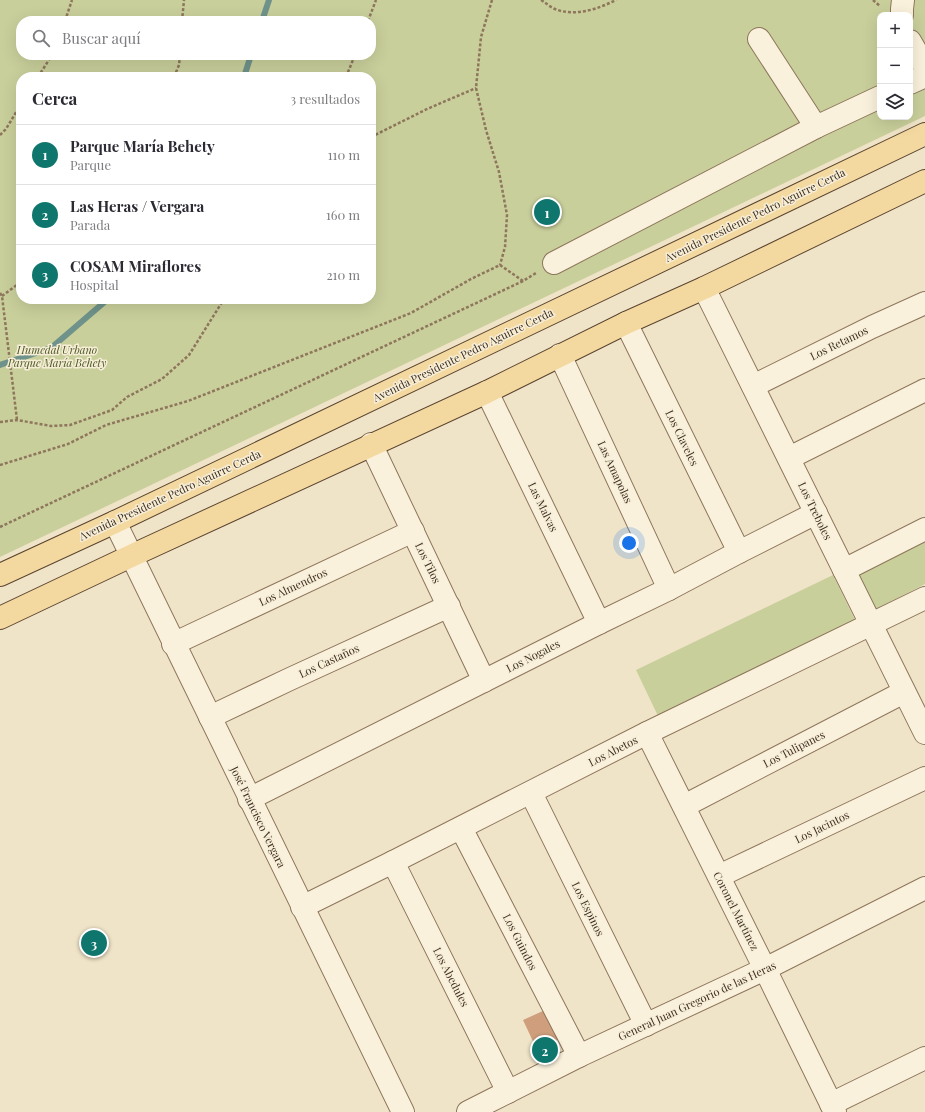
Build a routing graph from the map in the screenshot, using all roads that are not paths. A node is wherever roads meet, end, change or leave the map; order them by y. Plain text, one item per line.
1 (904, 0) edge
2 (902, 12) edge
3 (759, 39) dead end
4 (913, 46) edge
5 (925, 67) edge
6 (925, 76) edge
7 (913, 82) edge
8 (877, 98) edge
9 (816, 127) junction
10 (925, 134) edge
11 (925, 181) edge
12 (554, 263) dead end
13 (704, 288) junction
14 (925, 303) edge
15 (626, 323) junction
16 (560, 355) junction
17 (753, 386) junction
18 (925, 390) edge
19 (487, 392) junction
20 (371, 444) junction
21 (789, 458) junction
22 (816, 513) junction
23 (115, 522) junction
24 (925, 529) edge
25 (412, 531) junction
26 (739, 552) junction
27 (130, 556) junction
28 (844, 570) junction
29 (0, 575) edge
30 (669, 589) junction
31 (925, 598) edge
32 (449, 606) junction
33 (0, 618) edge
34 (599, 622) junction
35 (871, 624) junction
36 (173, 644) junction
37 (484, 681) junction
38 (904, 692) junction
39 (210, 717) junction
40 (647, 733) junction
41 (925, 733) edge
42 (925, 778) edge
43 (531, 793) junction
44 (249, 799) junction
45 (684, 806) junction
46 (461, 828) junction
47 (393, 862) junction
48 (719, 876) junction
49 (925, 888) edge
50 (302, 907) junction
51 (765, 969) junction
52 (646, 1025) junction
53 (579, 1056) junction
54 (925, 1058) edge
55 (508, 1092) junction
56 (833, 1108) edge
57 (403, 1112) edge
58 (468, 1112) edge

1 - 2 street
3 - 9 street
4 - 5 street
6 - 7 street
8 - 9 street
9 - 12 street
10 - 23 main road, Avenida Presidente Pedro Aguirre Cerda
11 - 13 main road
13 - 15 main road
13 - 17 street, Los Treboles
14 - 17 street, Los Retamos
15 - 16 main road
15 - 26 street, Los Claveles
16 - 19 main road
16 - 30 street, Las Amapolas
17 - 21 street, Los Treboles
18 - 21 street
19 - 20 main road
19 - 34 street, Las Malvas
20 - 25 street, Los Tilos
20 - 27 main road
21 - 22 street, Los Treboles
22 - 26 street, Los Nogales
22 - 28 street, Los Treboles
23 - 27 street, José Francisco Vergara
23 - 29 main road, Avenida Presidente Pedro Aguirre Cerda
24 - 28 street
25 - 32 street, Los Tilos
25 - 36 street, Los Almendros
26 - 30 street, Los Nogales
27 - 33 main road
27 - 36 street, José Francisco Vergara
28 - 35 street, Los Treboles
30 - 34 street, Los Nogales
31 - 35 street, Los Abetos
32 - 37 street, Los Tilos
32 - 39 street, Los Castaños
34 - 37 street, Los Nogales
35 - 38 street, Los Treboles
35 - 40 street, Los Abetos
36 - 39 street, José Francisco Vergara
37 - 44 street, Los Nogales
38 - 41 street, Los Treboles
38 - 45 street, Los Tulipanes
39 - 44 street, José Francisco Vergara
40 - 43 street, Los Abetos
40 - 45 street, Coronel Martínez
42 - 48 street, Los Jacintos
43 - 46 street, Los Abetos
43 - 52 street, Los Espinos
44 - 50 street, José Francisco Vergara
45 - 48 street, Coronel Martínez
46 - 47 street, Los Abetos
46 - 53 street, Los Guindos
47 - 50 street, Los Abetos
47 - 55 street, Los Abedules
48 - 51 street, Coronel Martínez
49 - 51 street, General Juan Gregorio de las Heras
50 - 57 street, José Francisco Vergara
51 - 52 street, General Juan Gregorio de las Heras
51 - 56 street, Coronel Martínez
52 - 53 street, General Juan Gregorio de las Heras
53 - 55 street, General Juan Gregorio de las Heras
54 - 56 street
55 - 58 street, General Juan Gregorio de las Heras

